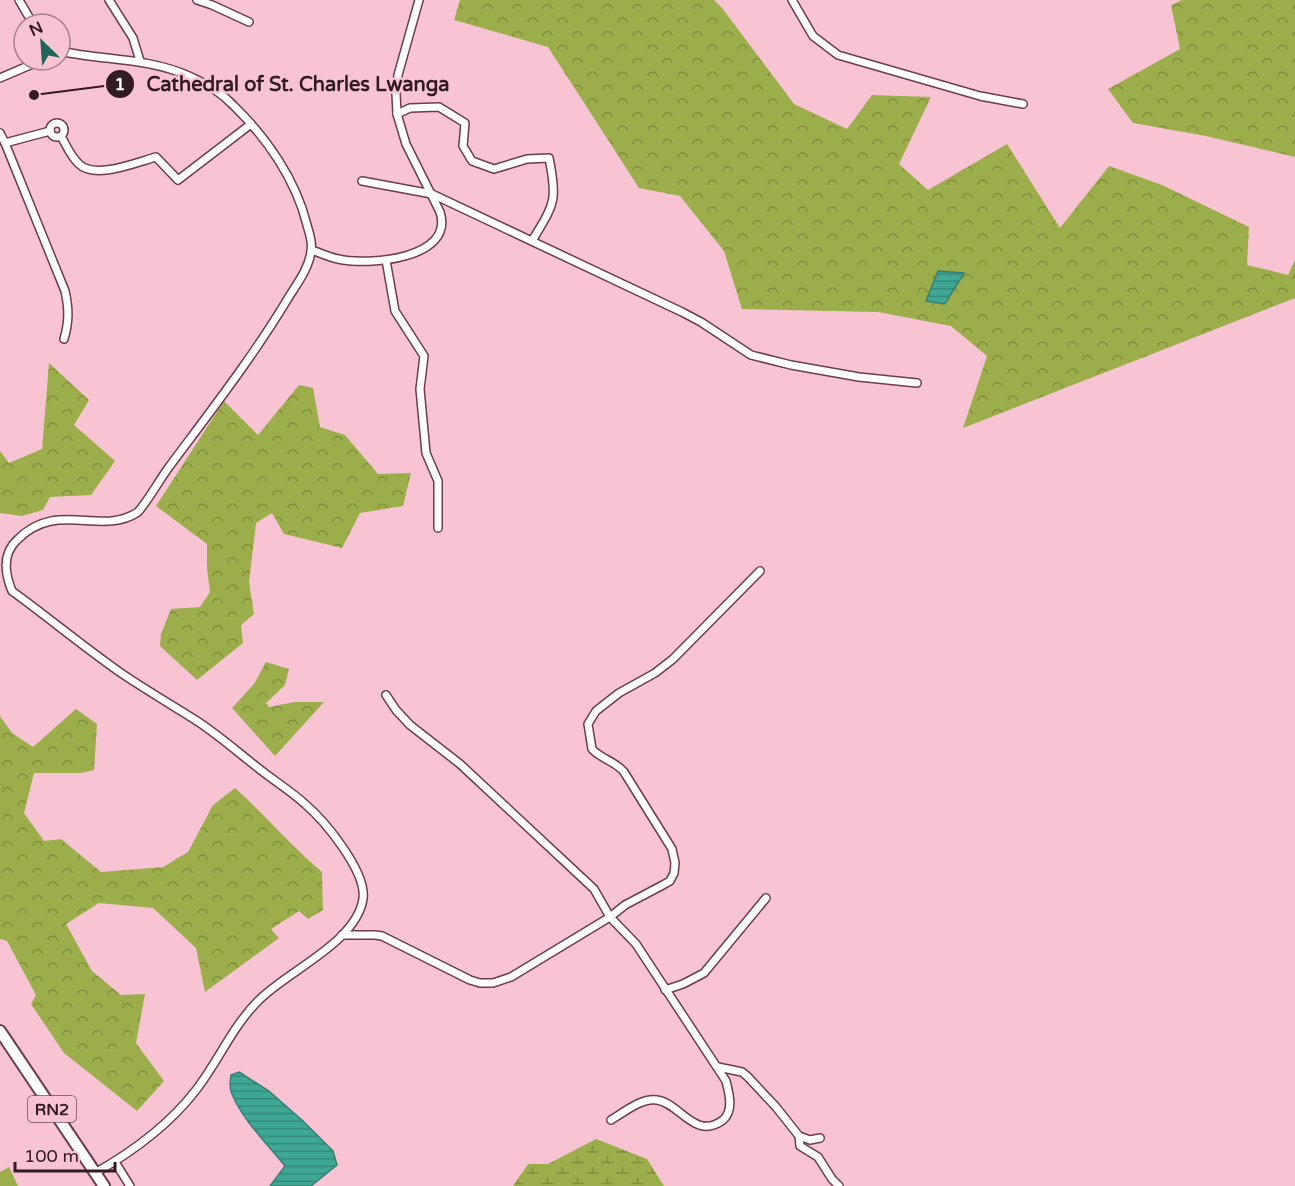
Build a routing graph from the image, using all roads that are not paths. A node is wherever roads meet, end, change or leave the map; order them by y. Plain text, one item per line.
1 (109, 0) edge
2 (197, 0) edge
3 (418, 0) edge
4 (792, 0) edge
5 (249, 22) dead end
6 (135, 46) junction
7 (72, 53) edge
8 (123, 59) junction
9 (140, 61) junction
10 (14, 72) edge
11 (0, 78) edge
12 (1023, 104) dead end
13 (397, 114) junction
14 (251, 124) junction
15 (50, 131) junction
16 (0, 133) edge
17 (61, 136) junction
18 (5, 143) junction
19 (362, 181) dead end
20 (432, 194) junction
21 (532, 241) junction
22 (312, 250) junction
23 (386, 260) junction
24 (64, 339) dead end
25 (917, 383) dead end
26 (438, 528) dead end
27 (760, 571) dead end
28 (386, 695) dead end
29 (766, 898) dead end
30 (610, 917) junction
31 (342, 935) junction
32 (664, 990) junction
33 (0, 1031) edge
34 (718, 1067) junction
35 (611, 1120) dead end
36 (799, 1136) junction
37 (820, 1138) dead end
38 (115, 1162) junction
39 (95, 1173) junction
40 (104, 1186) edge
41 (130, 1186) edge
42 (839, 1186) edge

1 - 6 street
2 - 5 street
3 - 13 street
4 - 12 street
6 - 8 street
6 - 9 street
7 - 8 street
8 - 9 street
9 - 14 street
10 - 11 street
13 - 20 street
13 - 21 street
14 - 17 street
14 - 22 street
15 - 17 street
15 - 17 street
15 - 18 street
16 - 18 street
18 - 24 street
19 - 20 street
20 - 21 street
20 - 23 street
21 - 25 street
22 - 23 street
22 - 31 street
23 - 26 street
27 - 30 street
28 - 30 street
29 - 32 street
30 - 31 street
30 - 32 street
31 - 38 street
32 - 34 street
33 - 39 highway, RN2
34 - 35 street
34 - 36 street
36 - 37 street
36 - 42 street
38 - 39 street
38 - 41 street
39 - 40 highway, RN2

